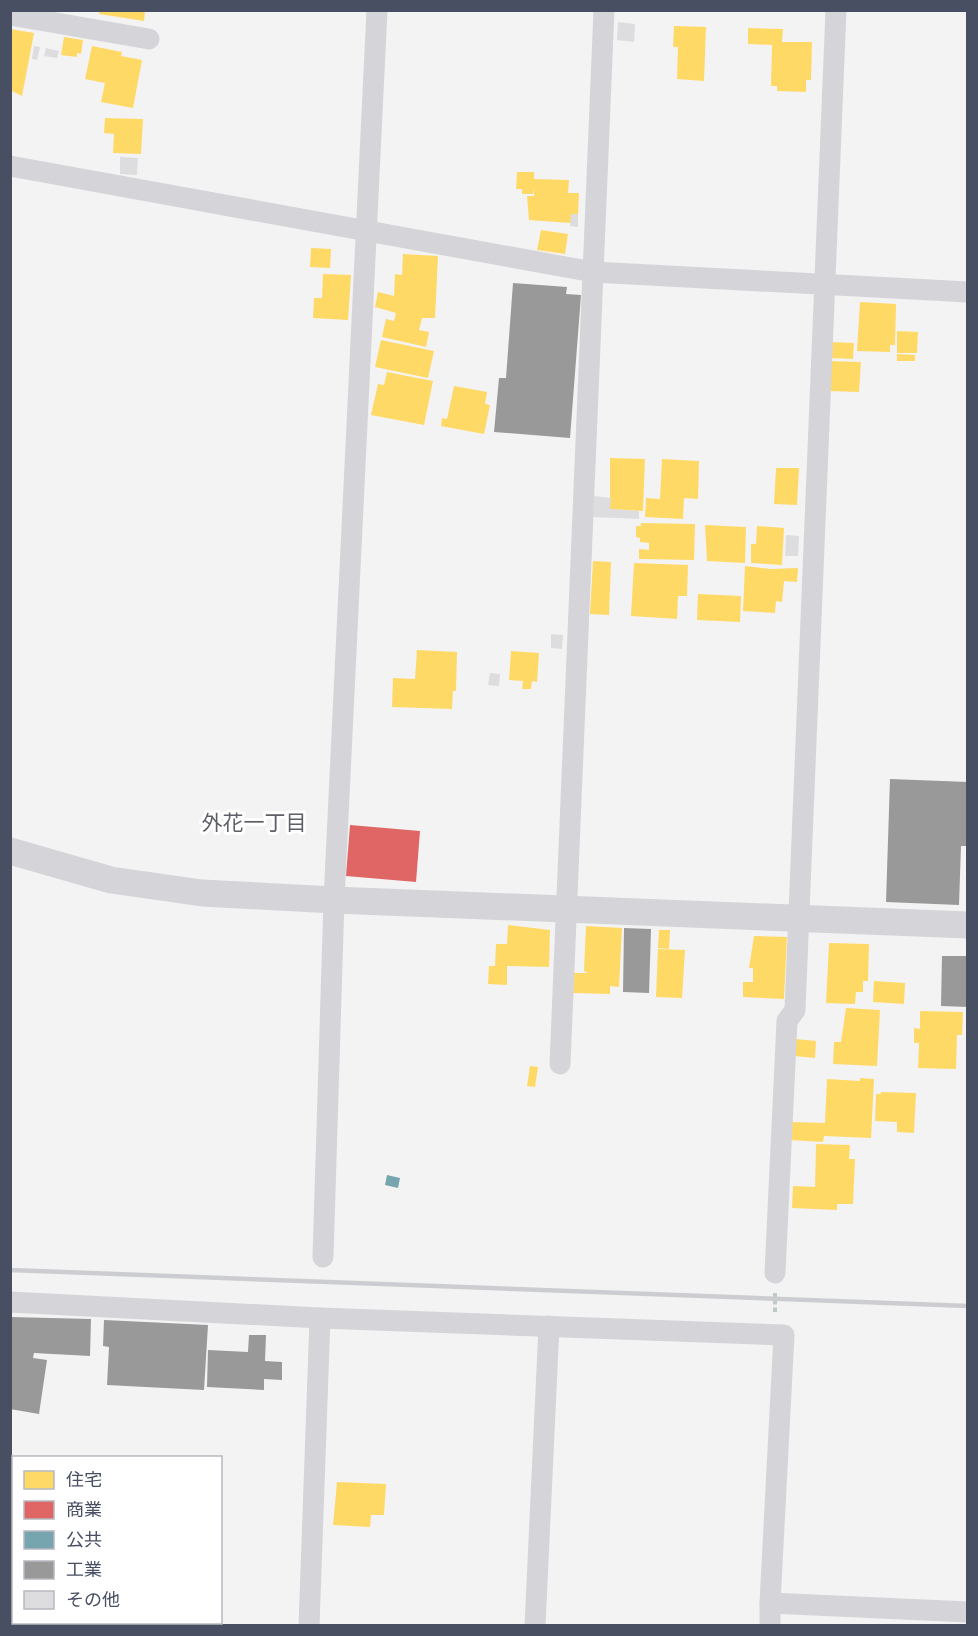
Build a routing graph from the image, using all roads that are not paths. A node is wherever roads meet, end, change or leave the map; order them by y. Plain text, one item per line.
1 (377, 10) edge
2 (604, 10) edge
3 (836, 10) edge
4 (10, 15) edge
5 (149, 39) dead end
6 (10, 166) edge
7 (366, 232) junction
8 (593, 272) junction
9 (823, 285) junction
10 (968, 292) edge
11 (10, 851) edge
12 (334, 900) junction
13 (567, 909) junction
14 (797, 919) junction
15 (968, 925) edge
16 (560, 1064) dead end
17 (322, 1257) dead end
18 (775, 1273) road end
19 (10, 1302) edge
20 (320, 1318) junction
21 (549, 1326) junction
22 (770, 1603) junction
23 (968, 1612) edge
24 (309, 1626) edge
25 (535, 1626) edge
26 (770, 1626) edge

1 - 7 street
2 - 8 street
3 - 9 street
4 - 5 street
6 - 7 street
7 - 8 street
7 - 12 street
8 - 9 street
8 - 13 street
9 - 10 street
9 - 14 street
11 - 12 street
12 - 13 street
12 - 17 street
13 - 14 street
13 - 16 street
14 - 15 street
14 - 18 street
19 - 20 street
20 - 21 street
20 - 24 street
21 - 22 street
21 - 25 street
22 - 23 street
22 - 26 street

